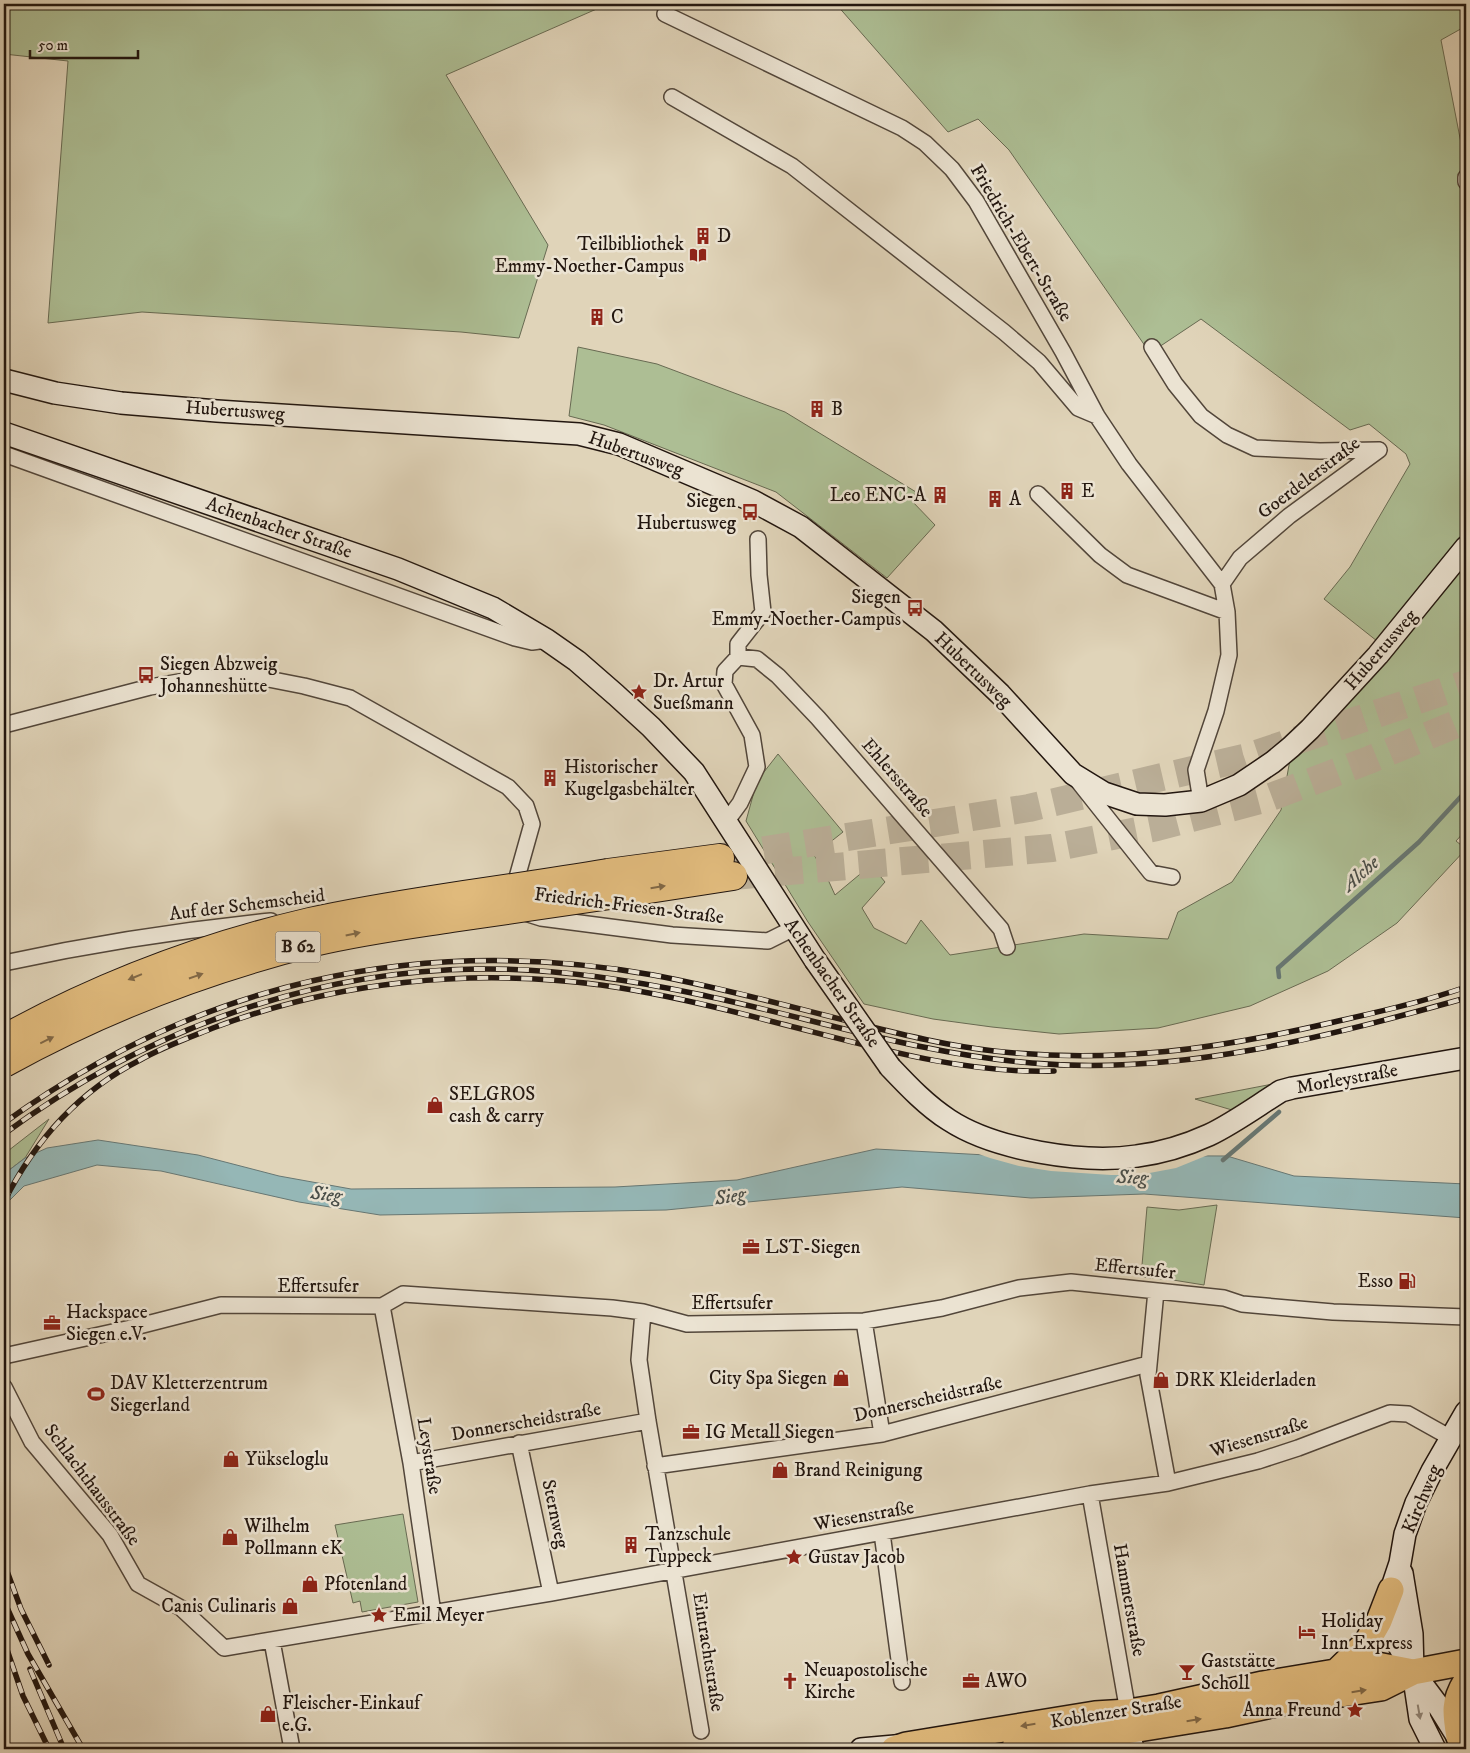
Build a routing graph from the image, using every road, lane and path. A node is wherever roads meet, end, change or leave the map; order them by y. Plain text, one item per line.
1 (665, 14) dead end
2 (672, 97) dead end
3 (1466, 177) edge
4 (1466, 182) edge
5 (1152, 347) dead end
6 (4, 380) edge
7 (1097, 416) junction
8 (4, 433) edge
9 (4, 454) edge
10 (1038, 494) dead end
11 (758, 539) dead end
12 (1466, 547) edge
13 (1222, 584) junction
14 (1227, 612) junction
15 (547, 640) junction
16 (738, 657) junction
17 (4, 712) edge
18 (22, 720) junction
19 (4, 725) edge
20 (1073, 774) junction
21 (1201, 801) junction
22 (726, 822) junction
23 (726, 867) tunnel mouth
24 (1172, 877) dead end
25 (609, 884) junction
26 (503, 896) junction
27 (794, 928) junction
28 (1007, 947) dead end
29 (4, 961) edge
30 (4, 1039) edge
31 (1466, 1058) edge
32 (4, 1063) edge
33 (1202, 1137) joint
34 (1156, 1291) junction
35 (382, 1306) junction
36 (643, 1312) junction
37 (1466, 1317) edge
38 (864, 1321) junction
39 (4, 1356) edge
40 (1148, 1364) junction
41 (4, 1387) edge
42 (1466, 1412) edge
43 (648, 1421) junction
44 (882, 1434) junction
45 (1451, 1438) junction
46 (519, 1443) junction
47 (411, 1463) junction
48 (655, 1466) junction
49 (1168, 1482) junction
50 (1090, 1494) junction
51 (882, 1533) junction
52 (1400, 1563) junction
53 (674, 1570) junction
54 (1391, 1590) junction
55 (551, 1593) junction
56 (433, 1613) junction
57 (272, 1641) junction
58 (1466, 1662) edge
59 (1336, 1672) junction
60 (1413, 1672) junction
61 (1466, 1681) edge
62 (902, 1682) dead end
63 (1132, 1730) edge
64 (701, 1731) dead end
65 (1462, 1743) edge
66 (900, 1747) edge
67 (292, 1749) edge
68 (861, 1749) edge
69 (1014, 1749) edge
70 (1435, 1749) edge

1 - 7 street, Friedrich-Ebert-Straße
2 - 7 street, Friedrich-Ebert-Straße
3 - 4 street
5 - 13 street, Goerdelerstraße
6 - 20 main road, Hubertusweg
7 - 13 street, Friedrich-Ebert-Straße
8 - 15 main road, Achenbacher Straße
9 - 15 street, Achenbacher Straße
10 - 14 street
11 - 16 street
12 - 21 main road, Hubertusweg
13 - 14 street, Friedrich-Ebert-Straße
14 - 21 street, Friedrich-Ebert-Straße
15 - 22 main road, Achenbacher Straße
16 - 22 street
16 - 28 street, Ehlersstraße
17 - 18 street
18 - 19 street, Friedrich-Friesen-Straße
18 - 26 street, Friedrich-Friesen-Straße
20 - 21 main road, Hubertusweg
20 - 24 street, Hubertusweg
22 - 27 main road, Achenbacher Straße
23 - 25 highway, B 62
25 - 26 highway, B 62, bridge
32 -> 25 highway, B 62, bridge
26 - 27 street, Friedrich-Friesen-Straße
26 - 29 street, Auf der Schemscheid
26 -> 30 highway, B 62, bridge
27 - 33 main road, Achenbacher Straße, bridge
31 - 33 main road, Morleystraße
34 - 37 street, Effertsufer
34 - 38 street, Effertsufer
34 - 40 street
35 - 36 street, Effertsufer
35 - 39 street, Effertsufer
35 - 47 street, Leystraße
36 - 38 street, Effertsufer
36 - 43 street, Eintrachtstraße
38 - 44 street
40 - 44 street, Donnerscheidstraße
40 - 49 street
41 - 57 street, Schlachthausstraße
42 - 45 main road, Kirchweg
43 - 46 street, Donnerscheidstraße
43 - 48 street, Eintrachtstraße
44 - 48 street, Donnerscheidstraße
45 - 49 street, Wiesenstraße
45 - 52 main road, Kirchweg
46 - 47 street, Donnerscheidstraße
46 - 55 street, Sternweg
47 - 56 street, Leystraße
48 - 53 street, Eintrachtstraße
49 - 50 street, Wiesenstraße
50 - 51 street, Wiesenstraße
50 - 63 street, Hammerstraße
51 - 53 street, Wiesenstraße
51 - 62 street
52 - 54 main road, Kirchweg
52 - 60 main road, Kirchweg
53 - 55 street, Wiesenstraße
53 - 64 street, Eintrachtstraße
54 - 59 main road
54 - 60 main road, Kirchweg
55 - 56 street, Wiesenstraße
56 - 57 street, Wiesenstraße
57 - 67 street
58 - 60 main road, Koblenzer Straße
59 - 60 main road, Koblenzer Straße
59 - 63 main road, Koblenzer Straße
63 -> 60 main road, Koblenzer Straße
60 - 65 main road
60 -> 70 main road
61 - 65 main road
63 -> 66 main road, Koblenzer Straße
63 - 69 main road, Koblenzer Straße
66 - 68 main road, Koblenzer Straße

